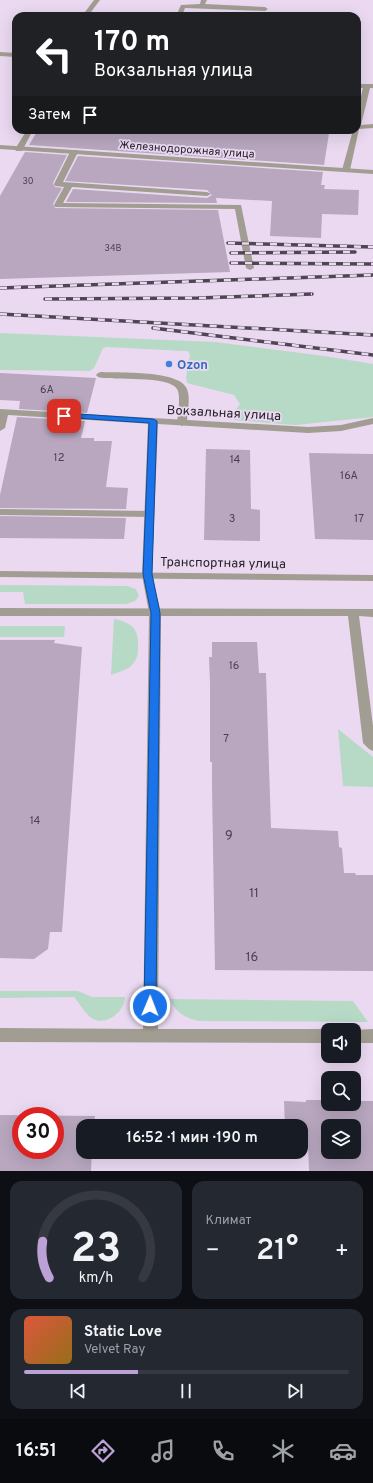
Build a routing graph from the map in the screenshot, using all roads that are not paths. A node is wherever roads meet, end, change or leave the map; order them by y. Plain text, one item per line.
1 (97, 0) edge
2 (203, 3) edge
3 (265, 9) dead end
4 (88, 12) edge
5 (181, 12) edge
6 (0, 54) edge
7 (12, 55) edge
8 (370, 86) edge
9 (361, 114) edge
10 (361, 126) edge
11 (373, 126) edge
12 (28, 134) edge
13 (355, 134) edge
14 (0, 148) edge
15 (19, 149) junction
16 (74, 152) junction
17 (346, 170) junction
18 (373, 172) edge
19 (69, 185) junction
20 (208, 194) dead end
21 (250, 268) dead end
22 (101, 375) dead end
23 (2, 412) edge
24 (153, 421) junction
25 (373, 421) edge
26 (182, 423) junction
27 (0, 428) edge
28 (0, 512) edge
29 (150, 514) junction
30 (0, 574) edge
31 (147, 574) junction
32 (373, 578) edge
33 (0, 612) edge
34 (353, 612) junction
35 (373, 612) edge
36 (155, 613) junction
37 (373, 746) edge
38 (0, 1035) edge
39 (150, 1036) junction
40 (321, 1036) edge
41 (361, 1036) edge
42 (373, 1036) edge

1 - 4 street
2 - 3 street
2 - 5 street
6 - 7 street
8 - 9 street
10 - 11 street
12 - 15 street
13 - 17 street
14 - 15 street, Железнодорожная улица
15 - 16 street, Железнодорожная улица
16 - 17 street, Железнодорожная улица
16 - 19 street
17 - 18 street, Железнодорожная улица
19 - 20 street
19 - 21 street
22 - 26 street
23 - 24 street, Вокзальная улица
23 - 27 street
24 - 26 street, Вокзальная улица
24 - 29 street
25 - 26 street, Вокзальная улица
28 - 29 street
29 - 31 street
30 - 31 street, Транспортная улица
31 - 32 street, Транспортная улица
31 - 36 street
33 - 36 street
34 - 35 street
34 - 36 street
34 - 37 street
36 - 39 street
38 - 39 street
39 - 40 street
41 - 42 street

